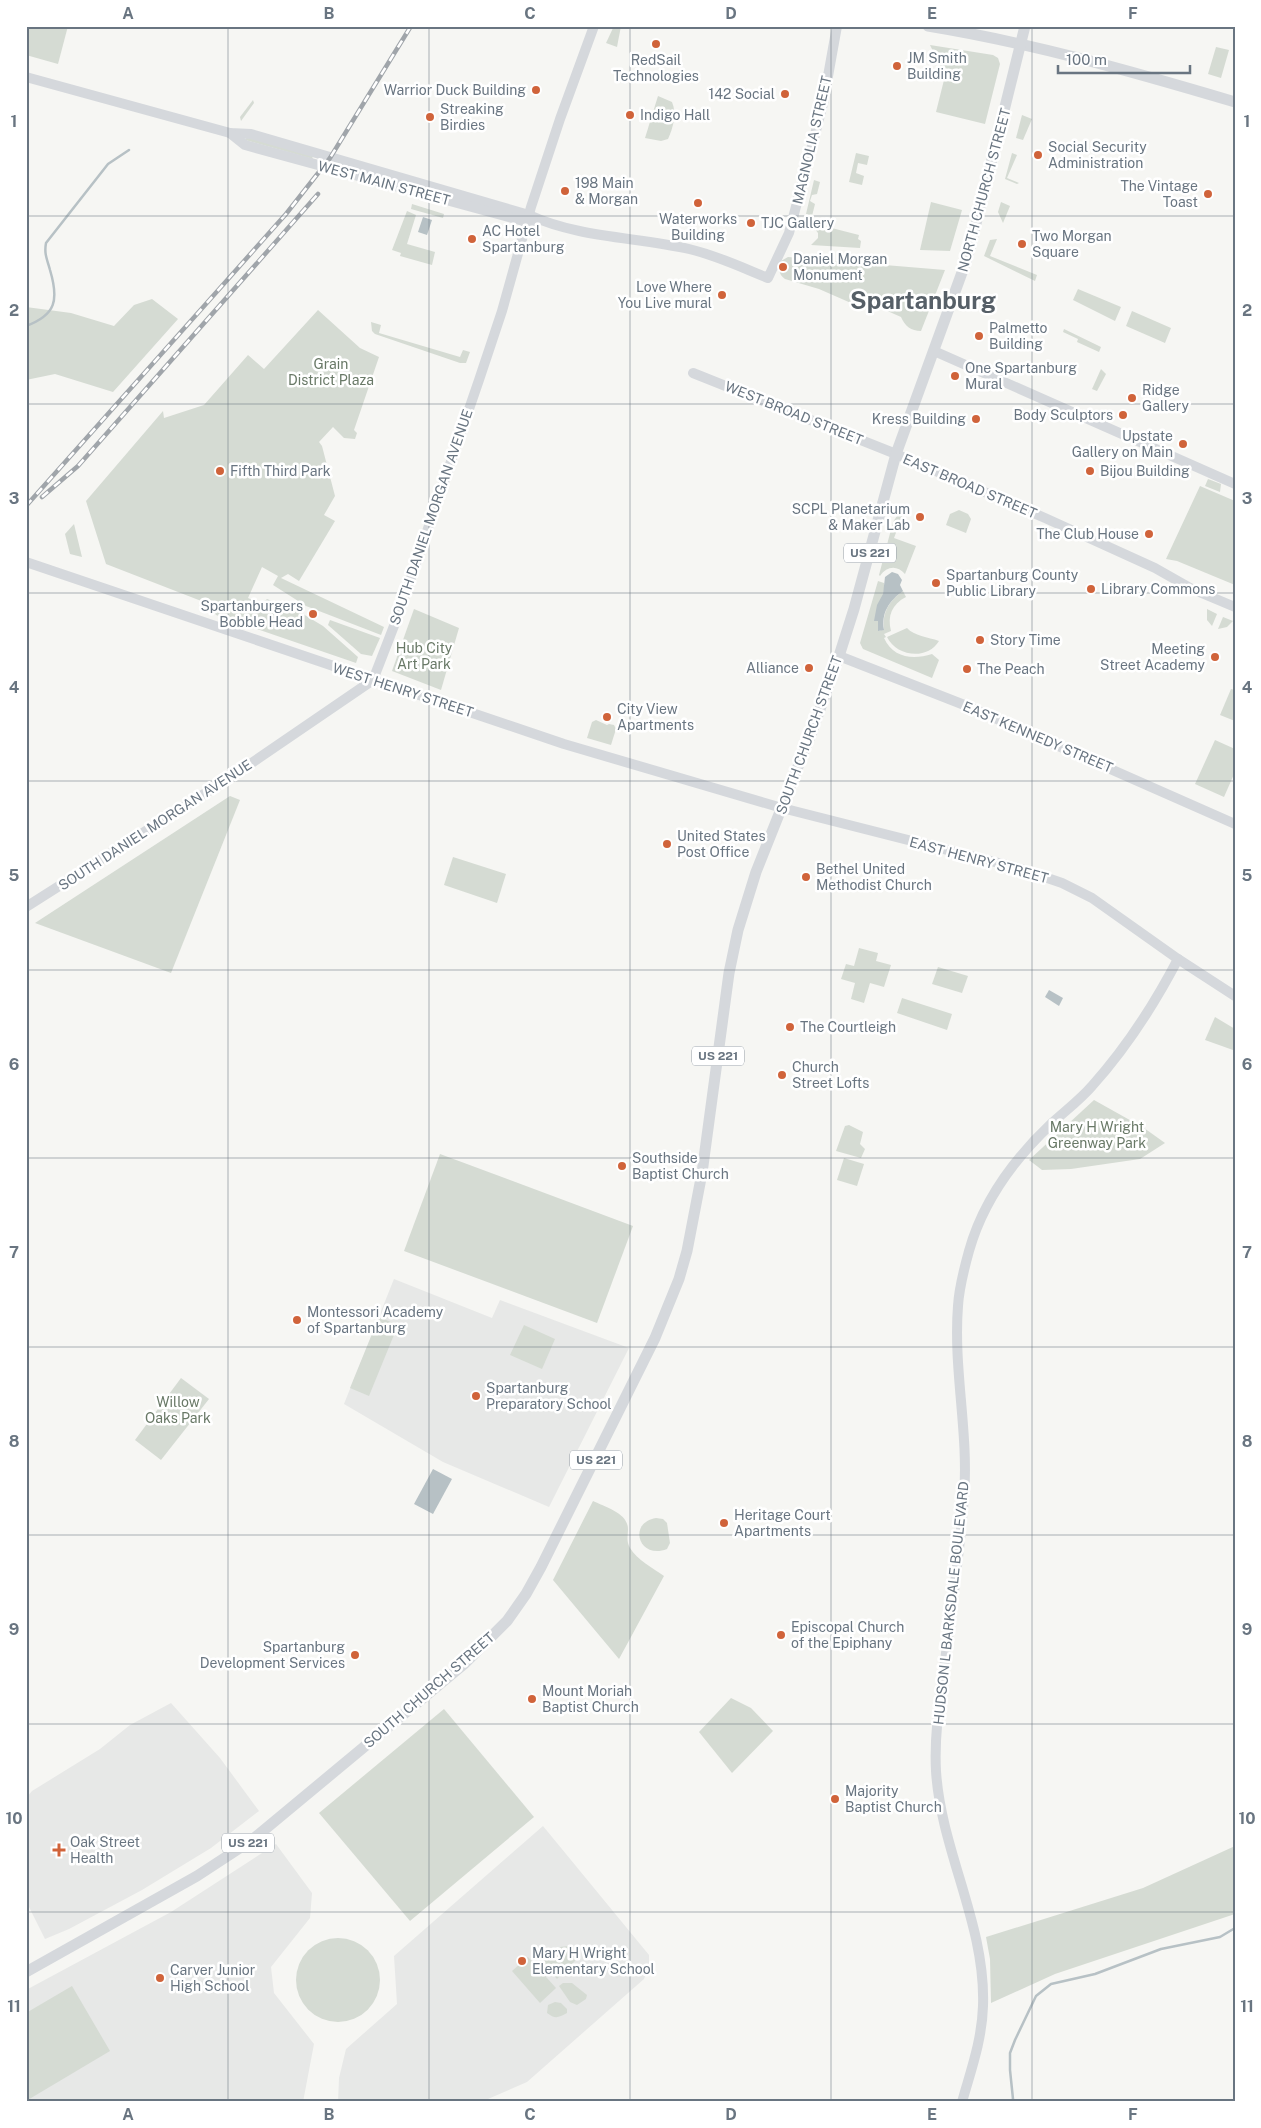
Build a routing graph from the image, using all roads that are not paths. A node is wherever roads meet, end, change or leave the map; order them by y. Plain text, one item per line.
1 (594, 26) edge
2 (838, 26) edge
3 (928, 26) edge
4 (1026, 26) edge
5 (1021, 45) junction
6 (26, 77) edge
7 (1235, 102) edge
8 (528, 219) junction
9 (768, 278) joint
10 (934, 351) junction
11 (693, 373) dead end
12 (896, 454) junction
13 (1235, 484) edge
14 (26, 562) edge
15 (1235, 607) edge
16 (839, 656) junction
17 (373, 680) junction
18 (782, 808) junction
19 (1235, 824) edge
20 (26, 907) edge
21 (1178, 959) junction
22 (1235, 996) edge
23 (26, 1972) edge
24 (962, 2102) edge

1 - 8 street, SOUTH DANIEL MORGAN AVENUE
2 - 9 street, MAGNOLIA STREET
3 - 5 main road
4 - 5 main road, NORTH CHURCH STREET / US 221
5 - 7 main road
5 - 10 main road, NORTH CHURCH STREET / US 221
6 - 8 street, WEST MAIN STREET
8 - 9 street, WEST MAIN STREET
8 - 17 street, SOUTH DANIEL MORGAN AVENUE
10 - 12 main road, SOUTH CHURCH STREET / US 221
10 - 13 street
11 - 12 street, WEST BROAD STREET
12 - 15 street, EAST BROAD STREET
12 - 16 main road, SOUTH CHURCH STREET / US 221
14 - 17 street, WEST HENRY STREET
16 - 18 main road, SOUTH CHURCH STREET / US 221
16 - 19 street, EAST KENNEDY STREET
17 - 18 street, WEST HENRY STREET
17 - 20 street, SOUTH DANIEL MORGAN AVENUE
18 - 21 street, EAST HENRY STREET
18 - 23 main road, SOUTH CHURCH STREET / US 221
21 - 22 street, EAST HENRY STREET
21 - 24 street, HUDSON L BARKSDALE BOULEVARD

